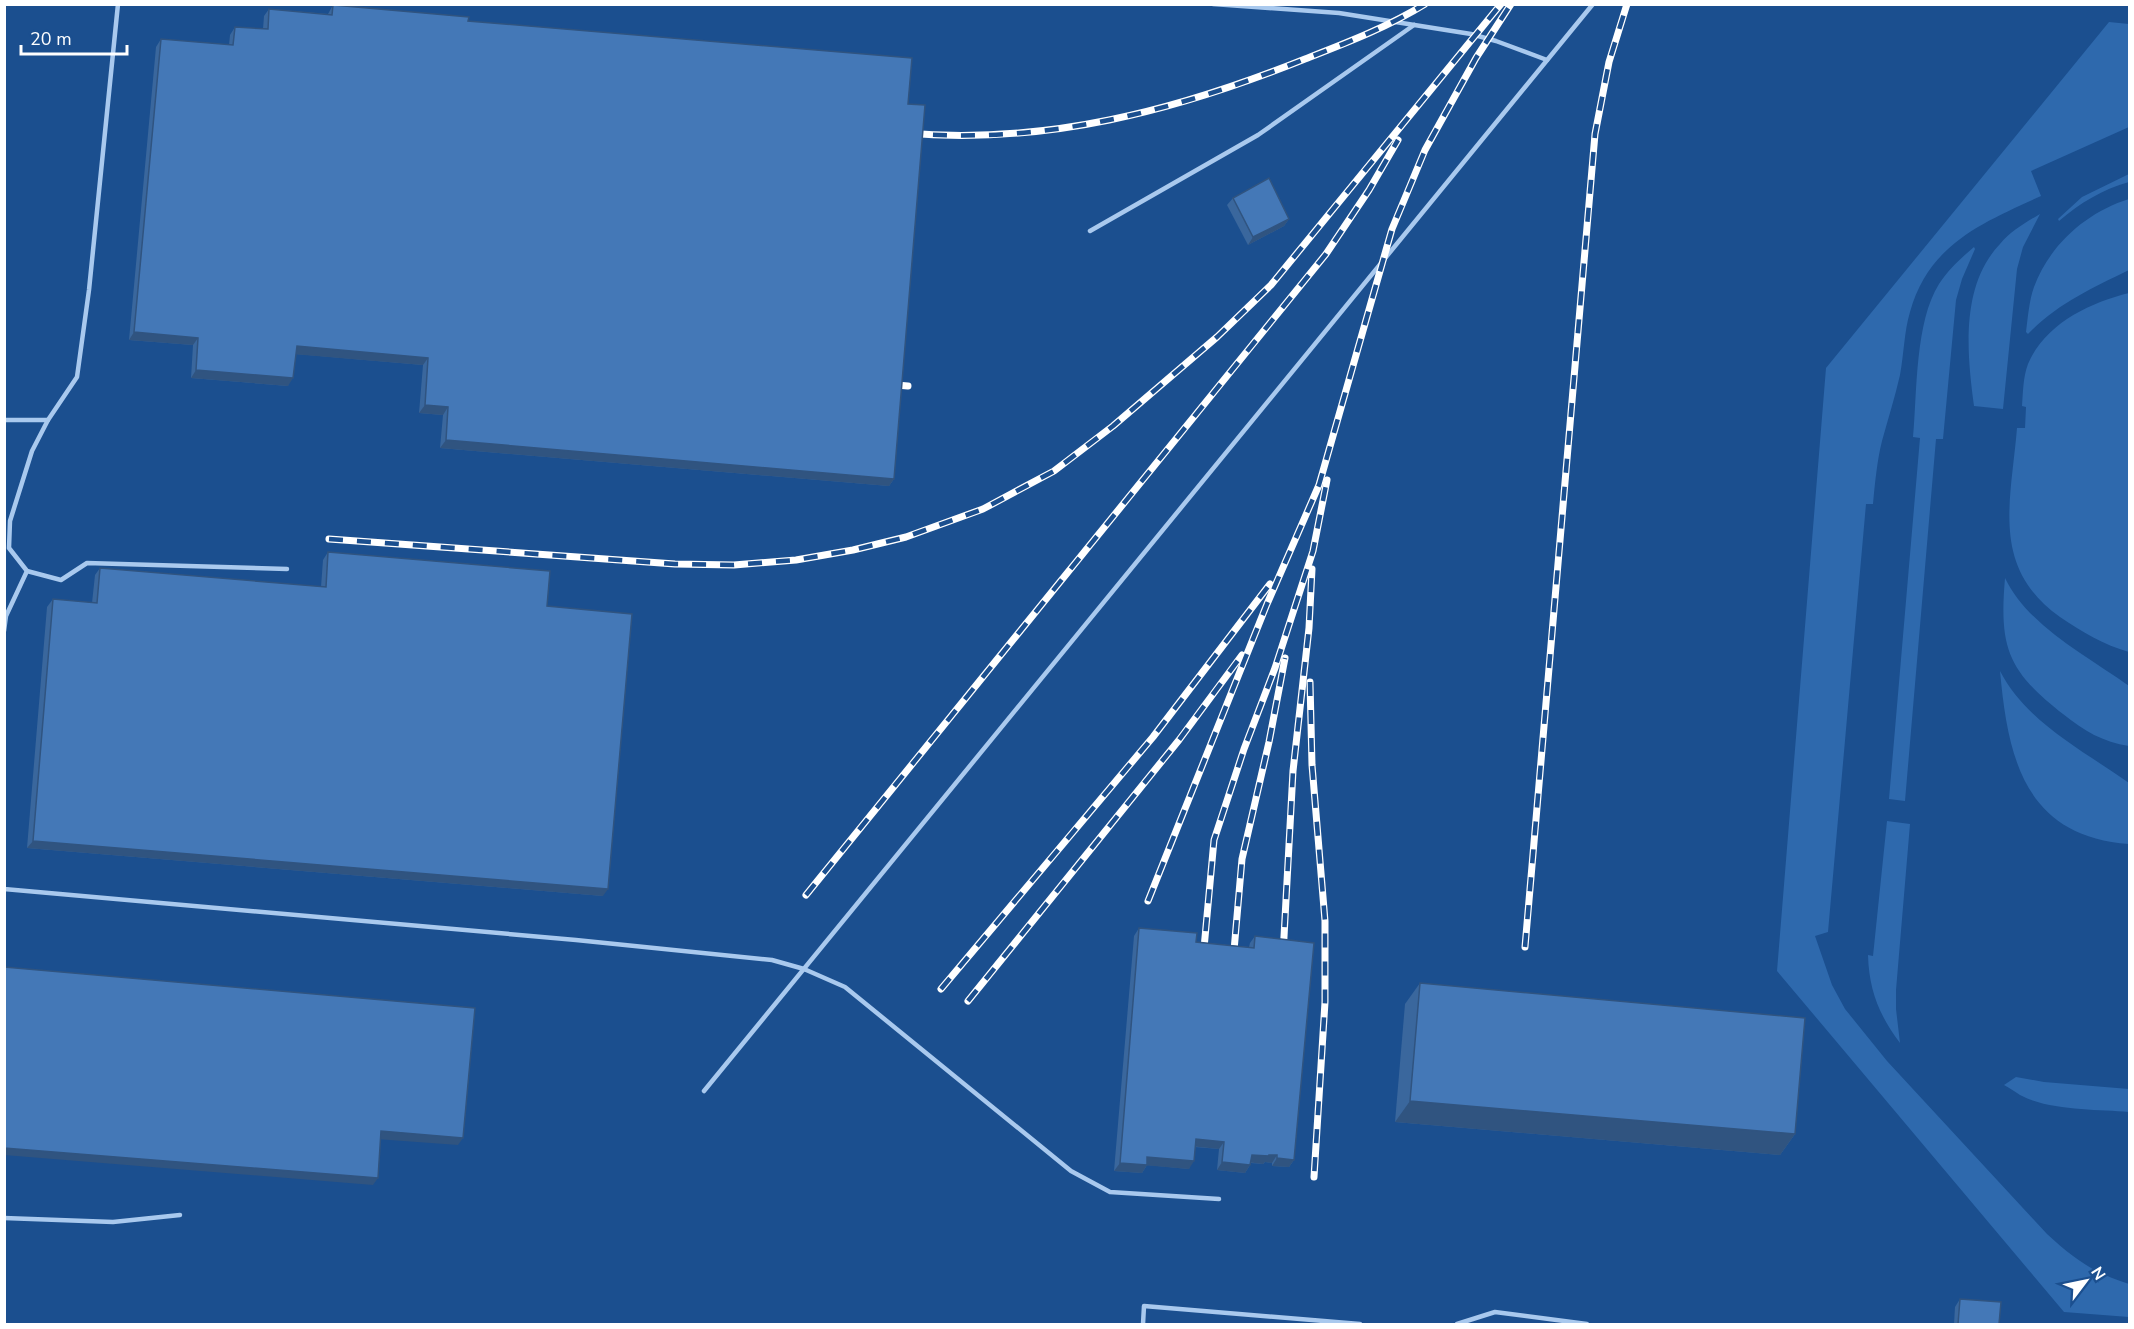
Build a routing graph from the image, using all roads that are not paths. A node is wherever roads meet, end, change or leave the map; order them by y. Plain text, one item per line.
1 (118, 4) edge
2 (1213, 4) edge
3 (1340, 4) edge
4 (1593, 4) edge
5 (1339, 13) junction
6 (1414, 25) junction
7 (1547, 60) junction
8 (1090, 231) dead end
9 (4, 420) edge
10 (48, 420) junction
11 (287, 569) dead end
12 (27, 571) junction
13 (4, 631) edge
14 (4, 889) edge
15 (804, 969) junction
16 (704, 1091) dead end
17 (1219, 1199) dead end
18 (180, 1215) dead end
19 (4, 1218) edge
20 (1143, 1324) edge
21 (1360, 1324) edge
22 (1457, 1324) edge
23 (1587, 1324) edge

1 - 10 lane
2 - 5 lane
3 - 5 lane
4 - 7 lane
5 - 6 lane
6 - 7 lane
6 - 8 lane
7 - 15 lane
9 - 10 lane
10 - 12 lane
11 - 12 lane
12 - 13 lane
14 - 15 lane
15 - 16 lane
15 - 17 lane
18 - 19 lane
20 - 21 lane
22 - 23 lane

